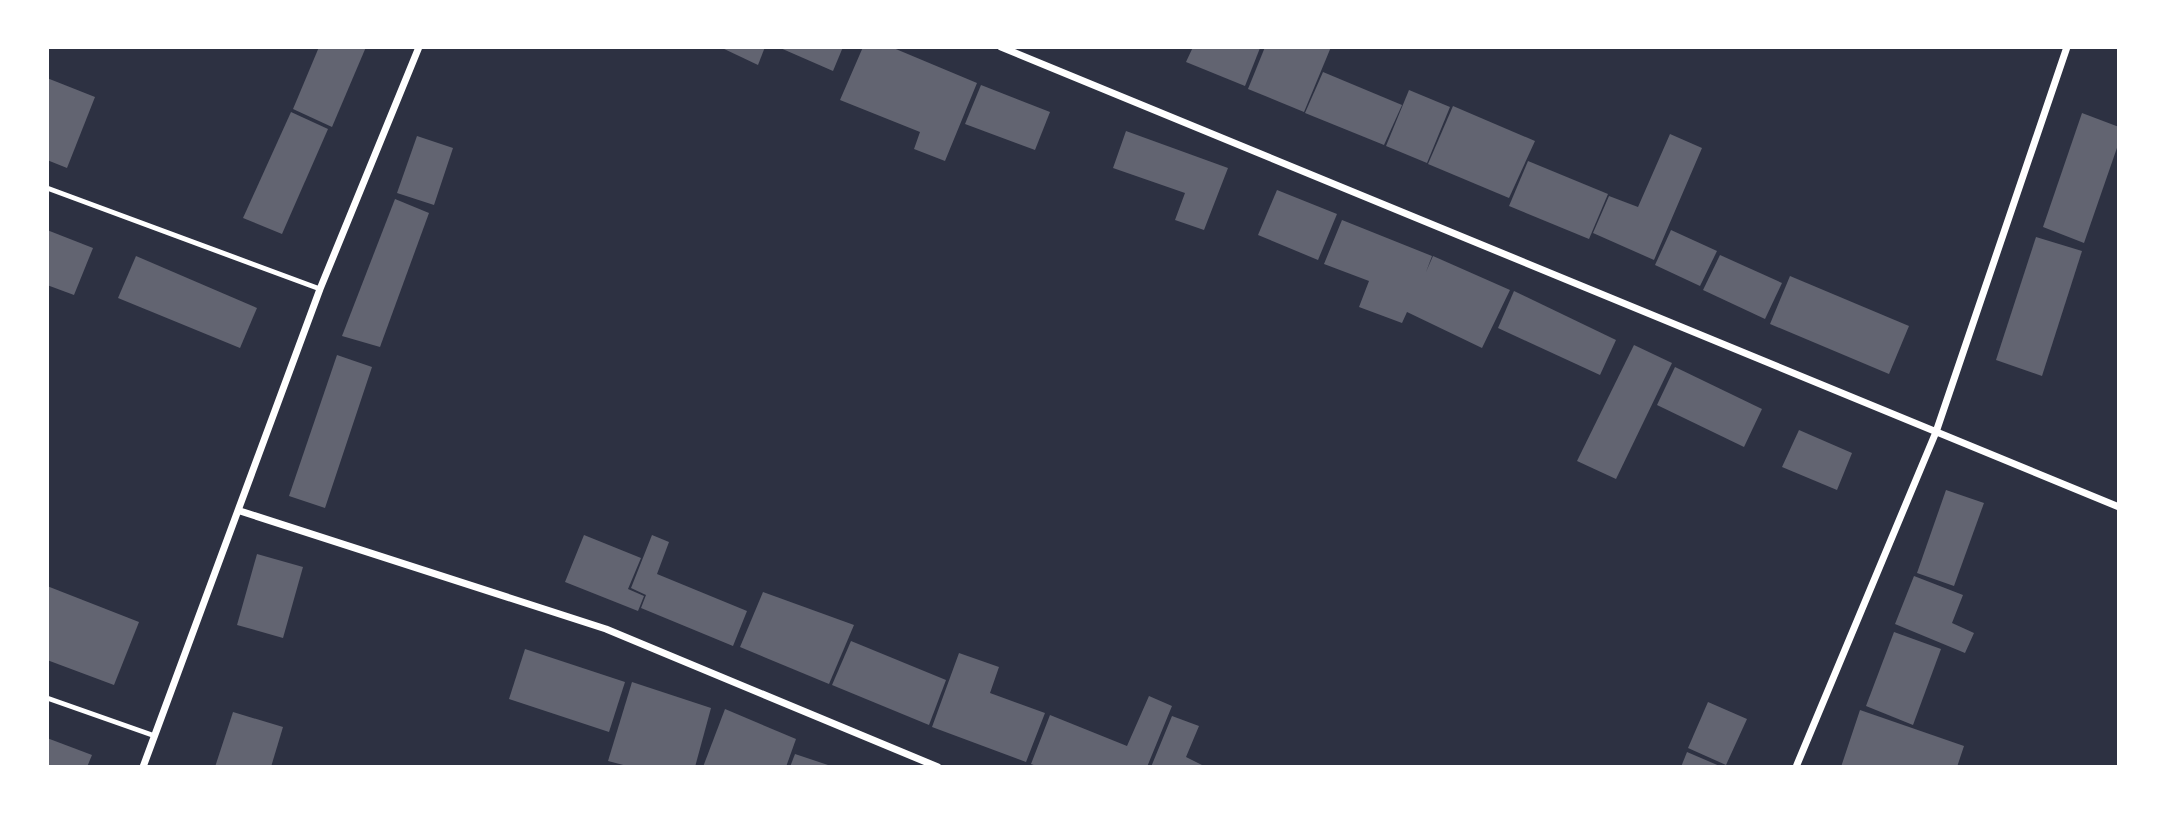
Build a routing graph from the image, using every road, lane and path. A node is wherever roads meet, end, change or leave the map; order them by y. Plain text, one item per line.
1 (419, 47) edge
2 (1001, 47) edge
3 (2067, 47) edge
4 (47, 188) edge
5 (320, 289) junction
6 (1936, 432) junction
7 (2119, 507) edge
8 (240, 510) junction
9 (47, 698) edge
10 (155, 736) junction
11 (144, 767) edge
12 (938, 767) edge
13 (1796, 767) edge

1 - 5 street
2 - 6 street
3 - 6 street
4 - 5 lane
5 - 8 street
6 - 7 street
6 - 13 street
8 - 10 street
8 - 12 street
9 - 10 lane
10 - 11 street

